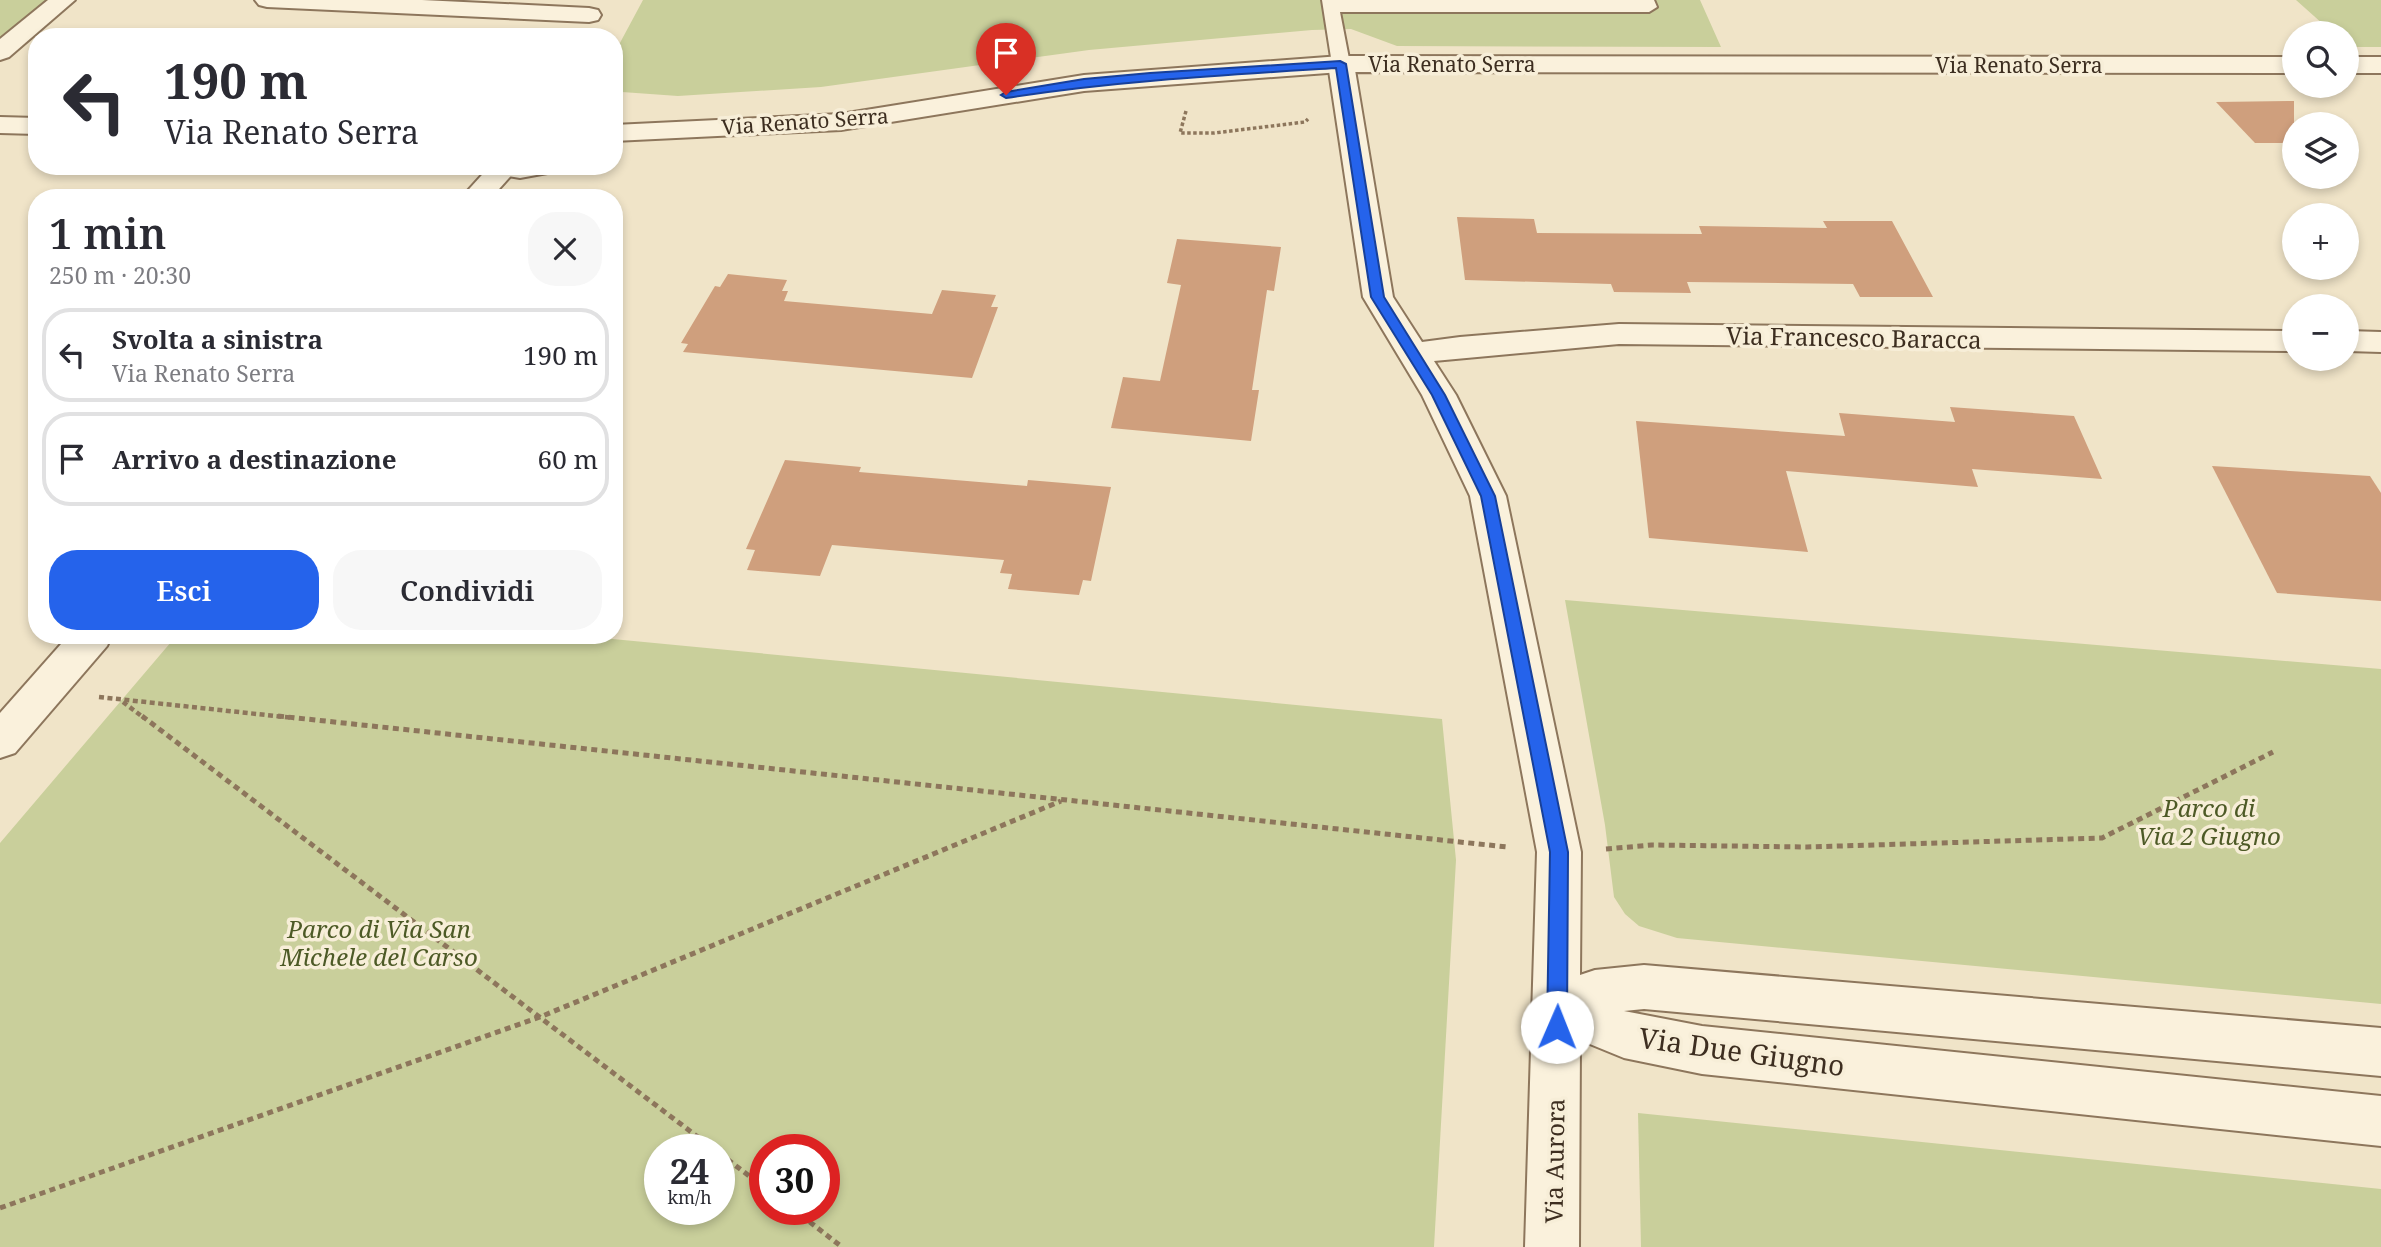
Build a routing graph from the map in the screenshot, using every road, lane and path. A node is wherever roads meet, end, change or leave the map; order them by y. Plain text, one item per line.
1 (63, 0) edge
2 (267, 0) edge
3 (1646, 0) edge
4 (1330, 3) edge
5 (593, 7) edge
6 (29, 28) edge
7 (582, 28) edge
8 (28, 29) edge
9 (0, 52) edge
10 (1340, 64) junction
11 (2282, 65) edge
12 (2359, 65) edge
13 (2381, 65) edge
14 (0, 125) edge
15 (28, 126) edge
16 (623, 133) edge
17 (493, 175) edge
18 (482, 189) edge
19 (2282, 341) edge
20 (2359, 341) edge
21 (2381, 342) edge
22 (1415, 354) junction
23 (85, 644) edge
24 (46, 688) junction
25 (122, 701) junction
26 (0, 741) edge
27 (2273, 752) dead end
28 (1064, 799) junction
29 (1559, 852) junction
30 (1557, 1006) junction
31 (540, 1017) junction
32 (2381, 1052) edge
33 (2381, 1121) edge
34 (694, 1134) edge
35 (735, 1165) edge
36 (749, 1176) edge
37 (0, 1208) edge
38 (814, 1225) edge
39 (842, 1247) edge
40 (1552, 1247) edge

1 - 6 street
2 - 5 street
3 - 4 lane
4 - 10 lane
5 - 7 street
8 - 9 street
10 - 11 street, Via Renato Serra
10 - 16 street, Via Renato Serra
10 - 22 street, Via Aurora
12 - 13 street
14 - 15 street
17 - 18 street
19 - 22 street, Via Francesco Baracca
20 - 21 street
22 - 29 street, Via Aurora
23 - 24 street
24 - 25 path
24 - 26 street
25 - 28 path
25 - 31 path
27 - 29 path
28 - 29 path
28 - 31 path
29 - 30 street, Via Aurora
30 - 32 street, Via Due Giugno
30 - 33 street, Via Due Giugno
30 - 40 street, Via Aurora
31 - 34 path
31 - 37 path
35 - 36 path
38 - 39 path

